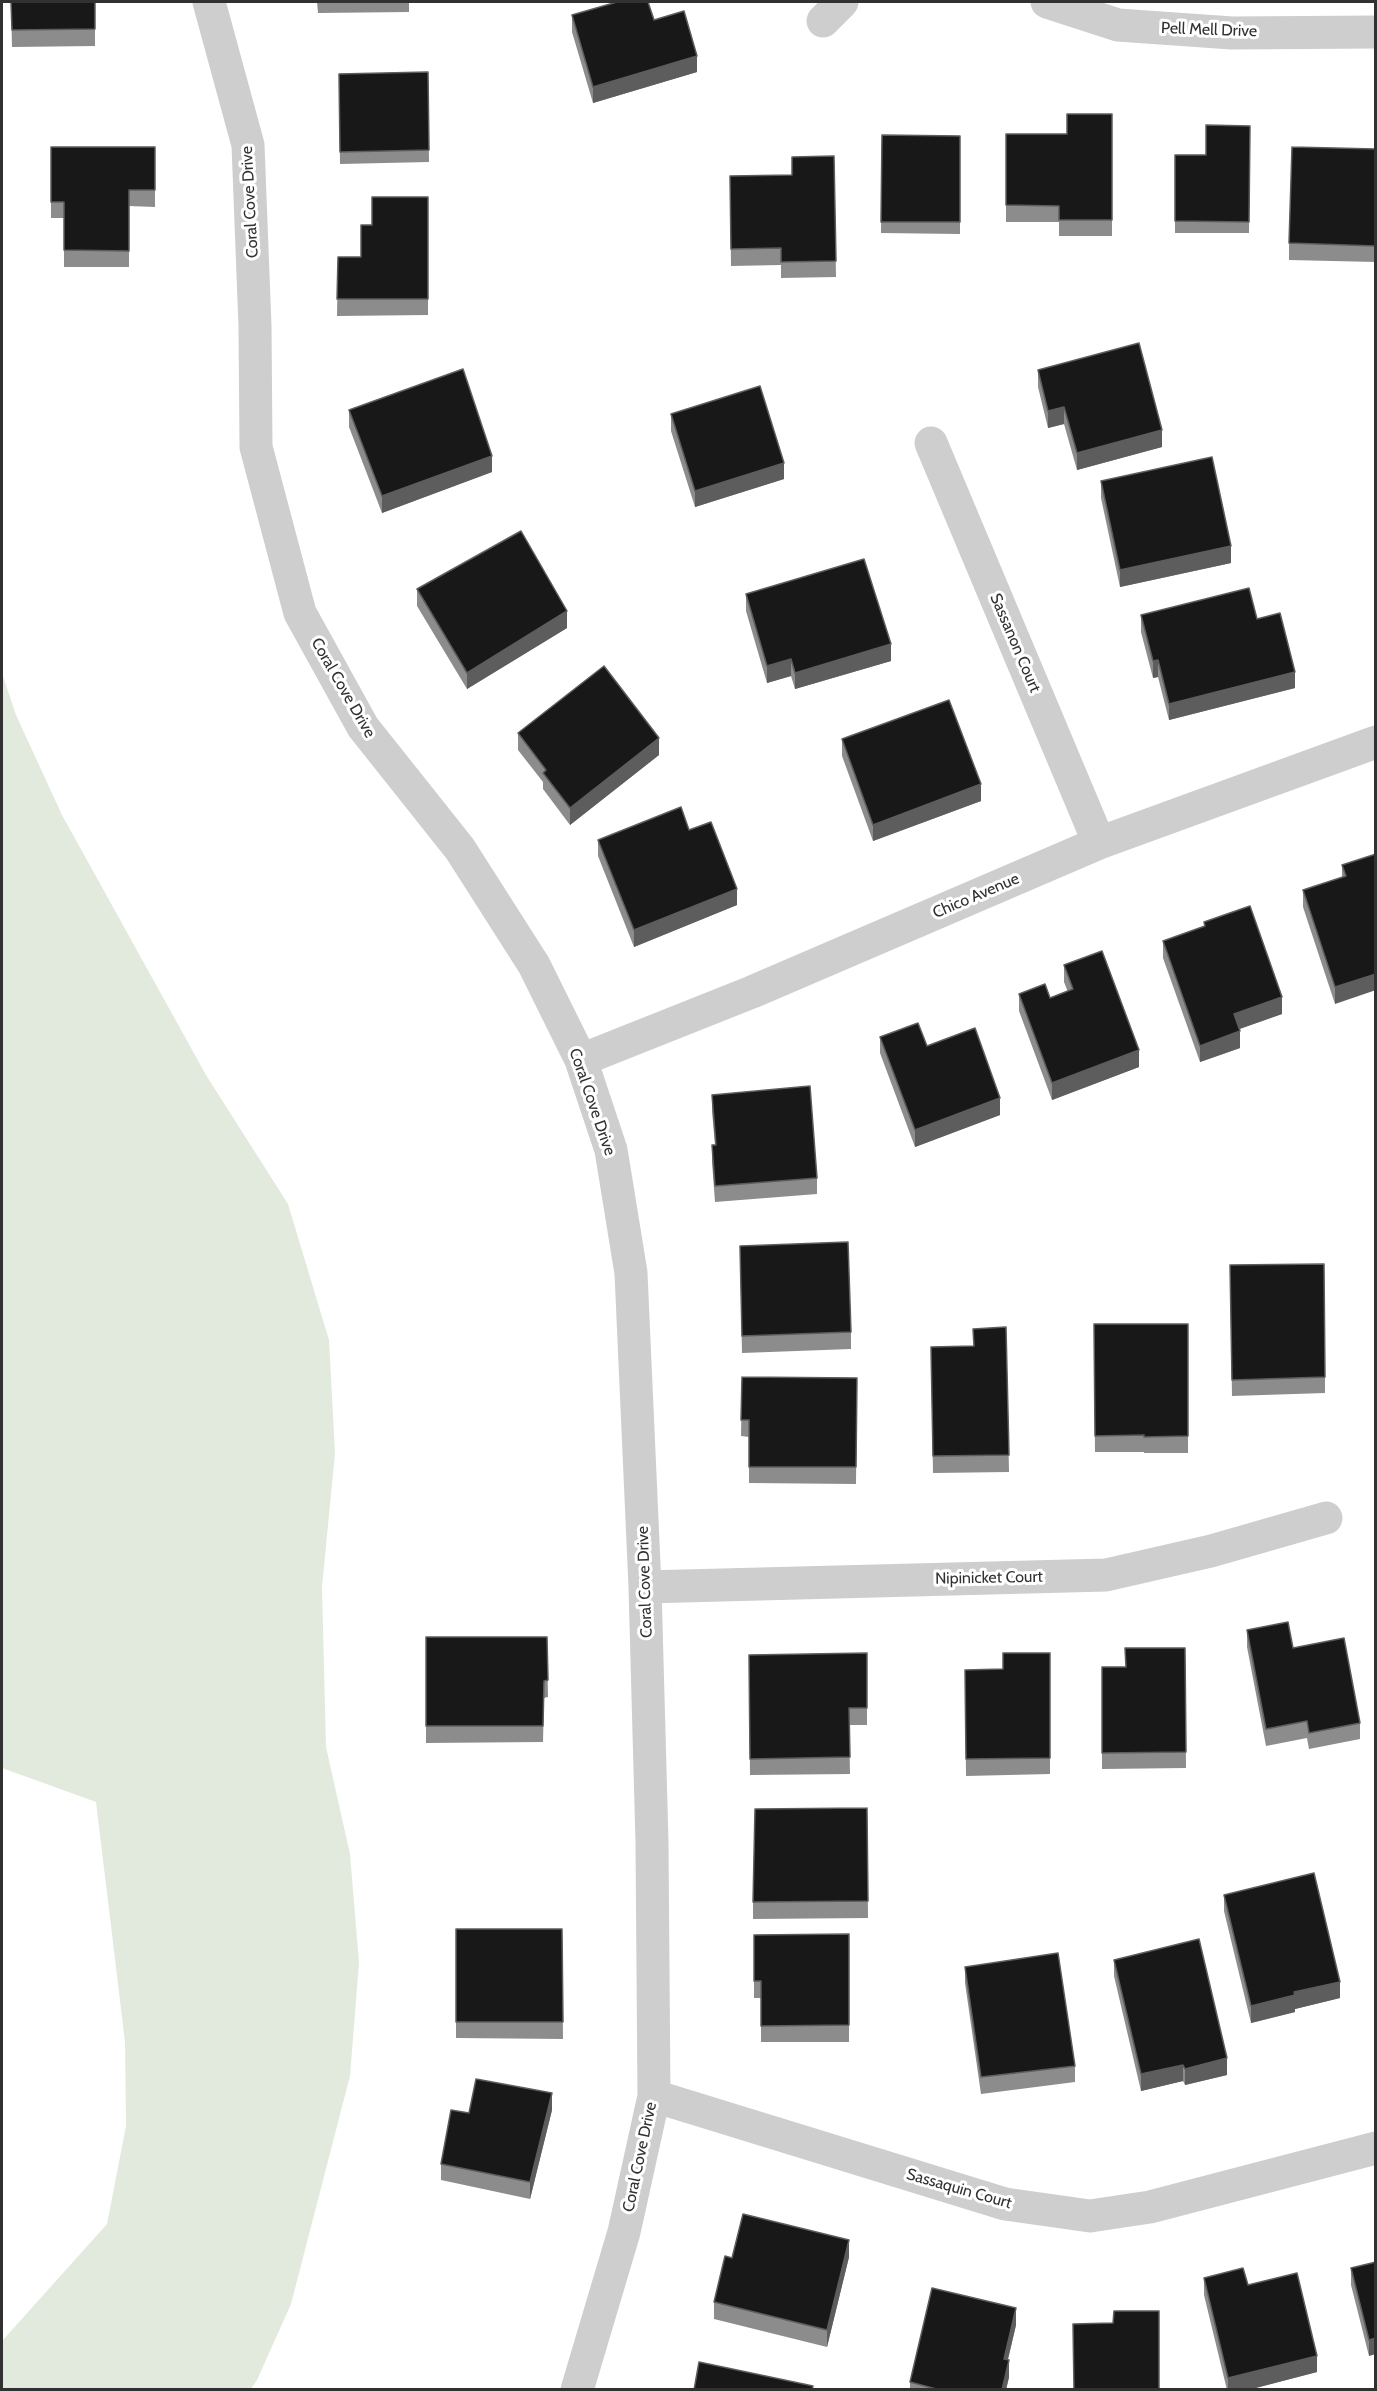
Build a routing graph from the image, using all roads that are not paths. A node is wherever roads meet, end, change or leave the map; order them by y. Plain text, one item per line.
1 (209, 2) edge
2 (1047, 2) edge
3 (1376, 32) edge
4 (932, 443) dead end
5 (1376, 742) edge
6 (1098, 843) junction
7 (580, 1060) junction
8 (1326, 1518) dead end
9 (645, 1587) junction
10 (654, 2096) junction
11 (1376, 2148) edge
12 (577, 2390) edge

1 - 7 street, Coral Cove Drive
2 - 3 street, Pell Mell Drive
4 - 6 street, Sassanon Court
5 - 6 street, Chico Avenue
6 - 7 street, Chico Avenue
7 - 9 street, Coral Cove Drive
8 - 9 street, Nipinicket Court
9 - 10 street, Coral Cove Drive
10 - 11 street, Sassaquin Court
10 - 12 street, Coral Cove Drive

